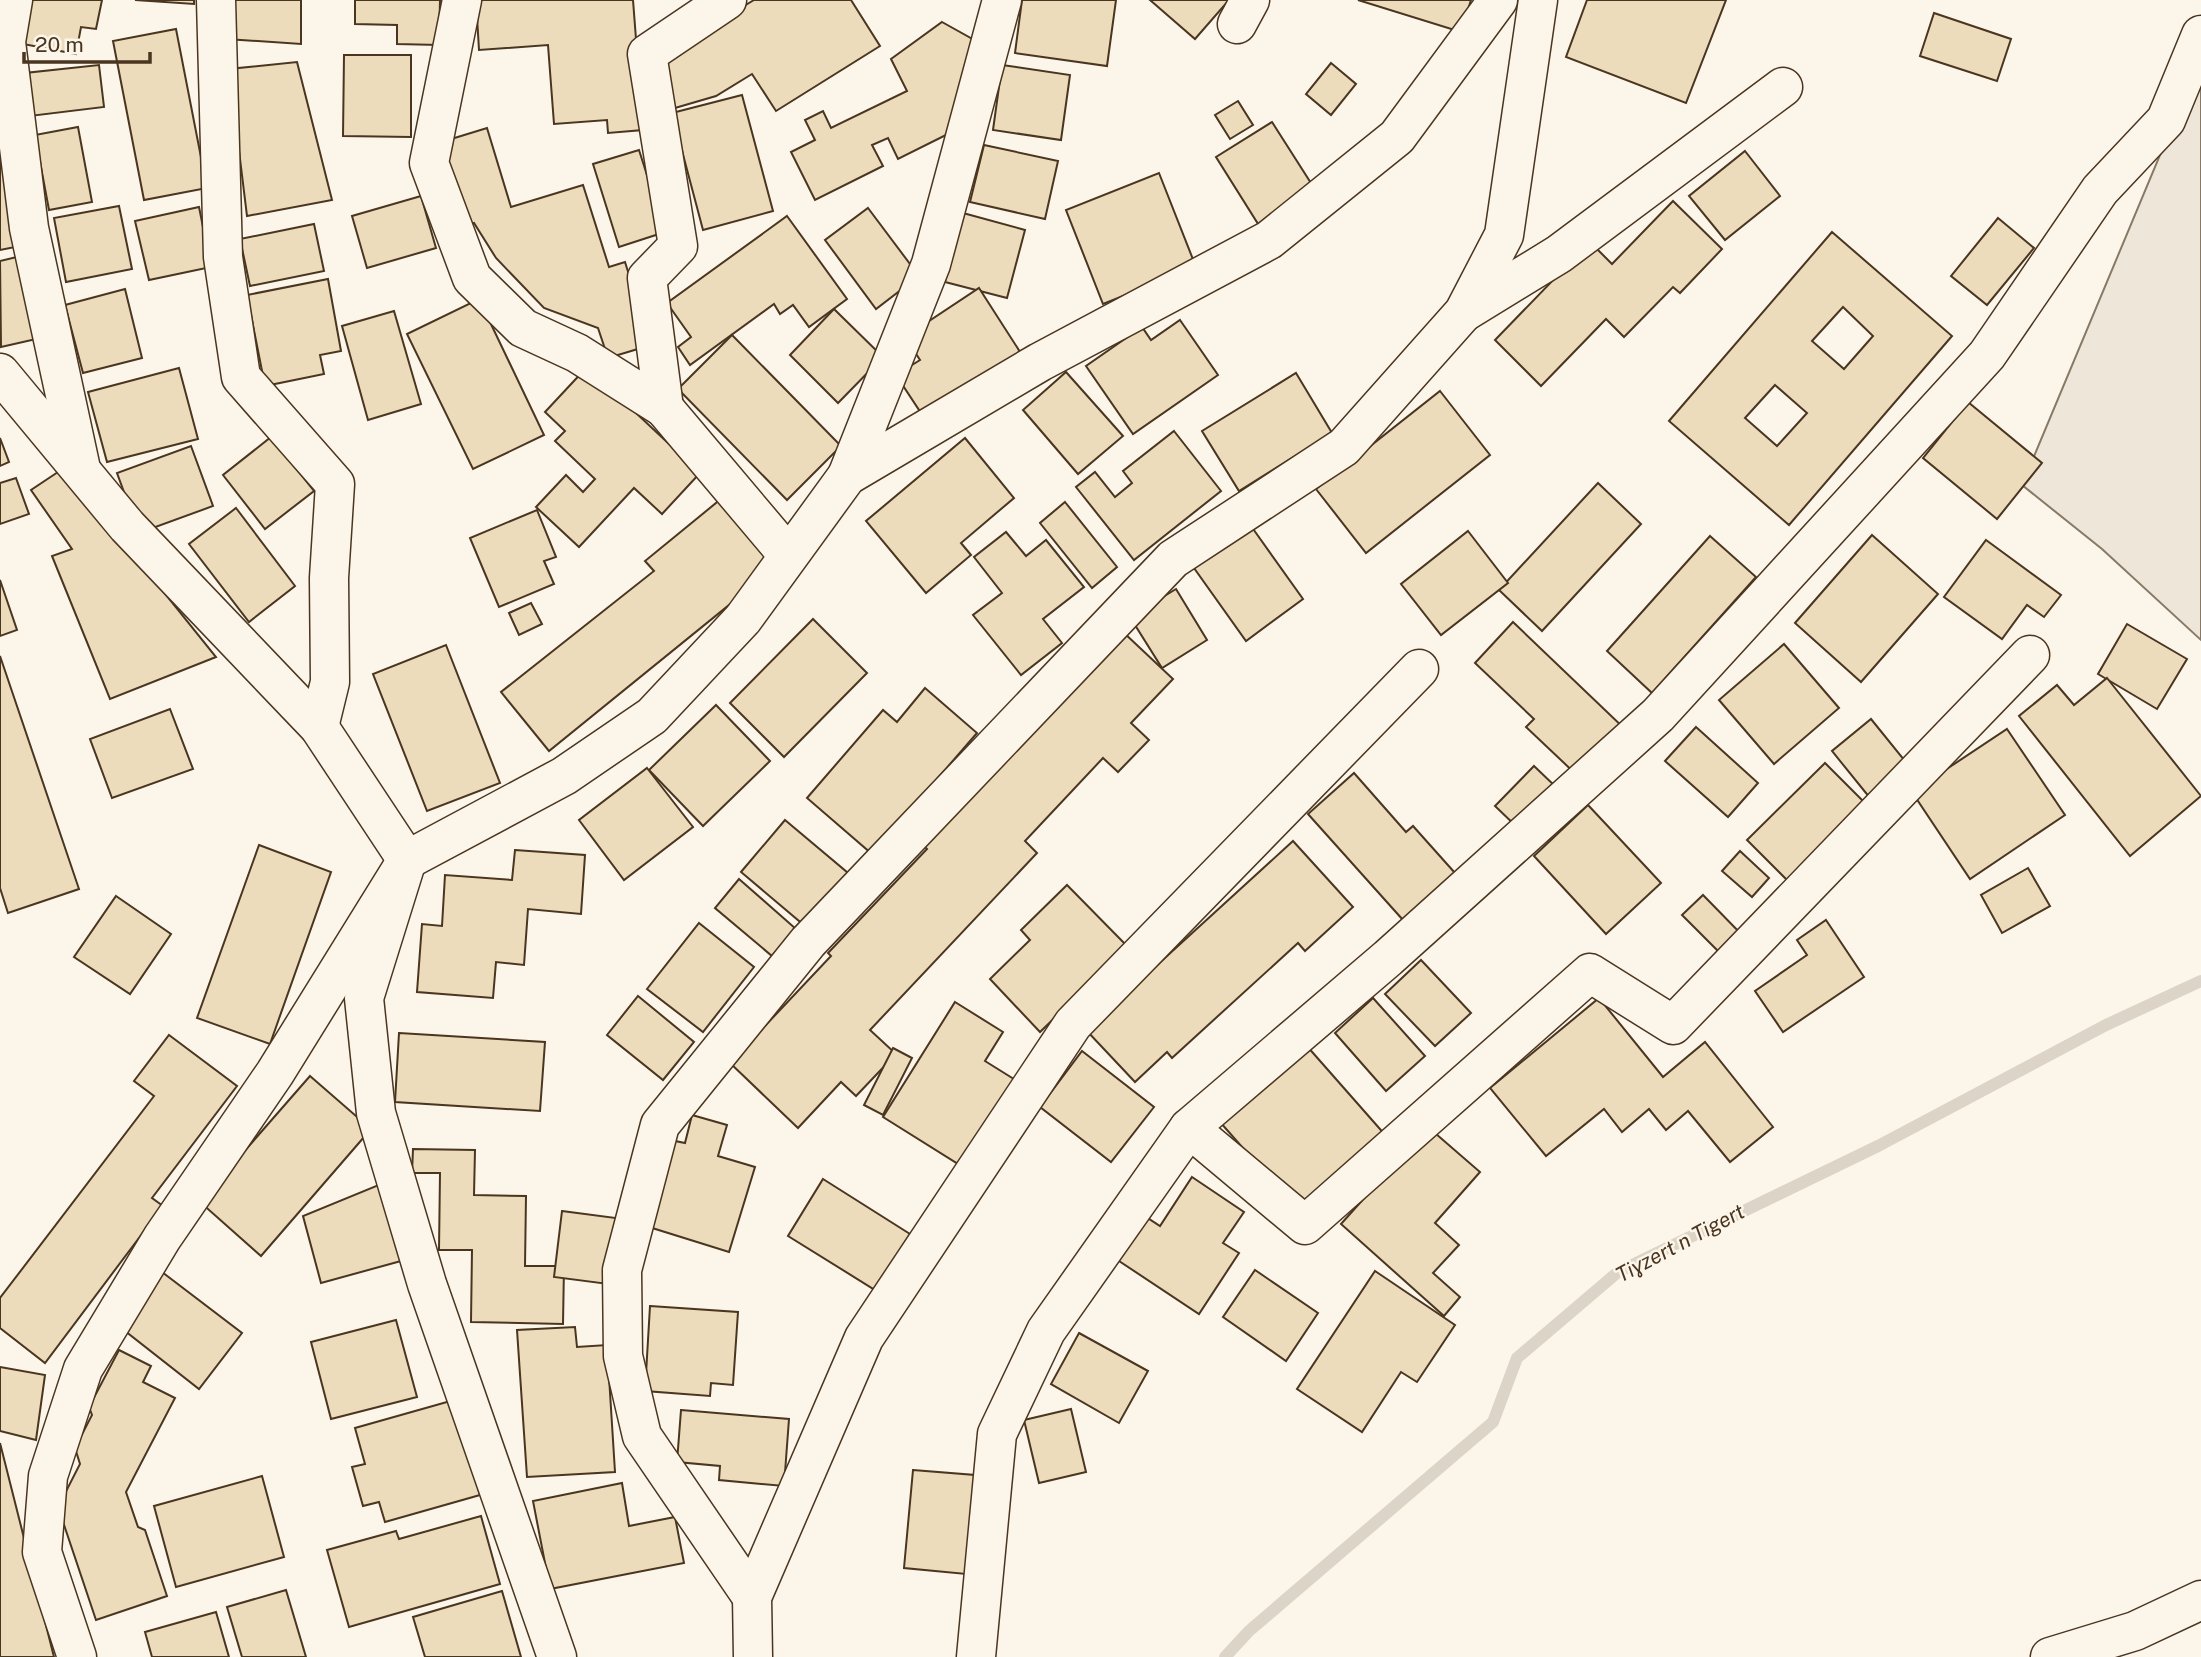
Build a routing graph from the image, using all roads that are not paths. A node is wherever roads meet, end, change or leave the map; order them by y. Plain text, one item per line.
1 (13, 0) edge
2 (216, 0) edge
3 (462, 0) edge
4 (727, 0) edge
5 (1002, 0) edge
6 (1498, 0) edge
7 (1538, 0) edge
8 (2201, 36) edge
9 (1783, 87) dead end
10 (1464, 312) junction
11 (0, 373) edge
12 (664, 408) junction
13 (83, 474) junction
14 (847, 476) junction
15 (788, 555) junction
16 (2031, 655) dead end
17 (1419, 669) dead end
18 (319, 727) junction
19 (407, 860) junction
20 (1189, 1128) junction
21 (752, 1597) junction
22 (2201, 1600) edge
23 (77, 1657) edge
24 (557, 1657) edge
25 (752, 1657) edge
26 (976, 1657) edge
27 (2050, 1657) edge

1 - 13 street
2 - 18 street
3 - 12 street
4 - 12 street
5 - 14 street
6 - 14 street
7 - 10 street
8 - 20 street
9 - 10 street
10 - 21 street
11 - 13 street
12 - 15 street
13 - 18 street
14 - 15 street
15 - 19 street
16 - 20 street
17 - 21 street
18 - 19 street
19 - 23 street
19 - 24 street
20 - 26 street
21 - 25 street
22 - 27 street

